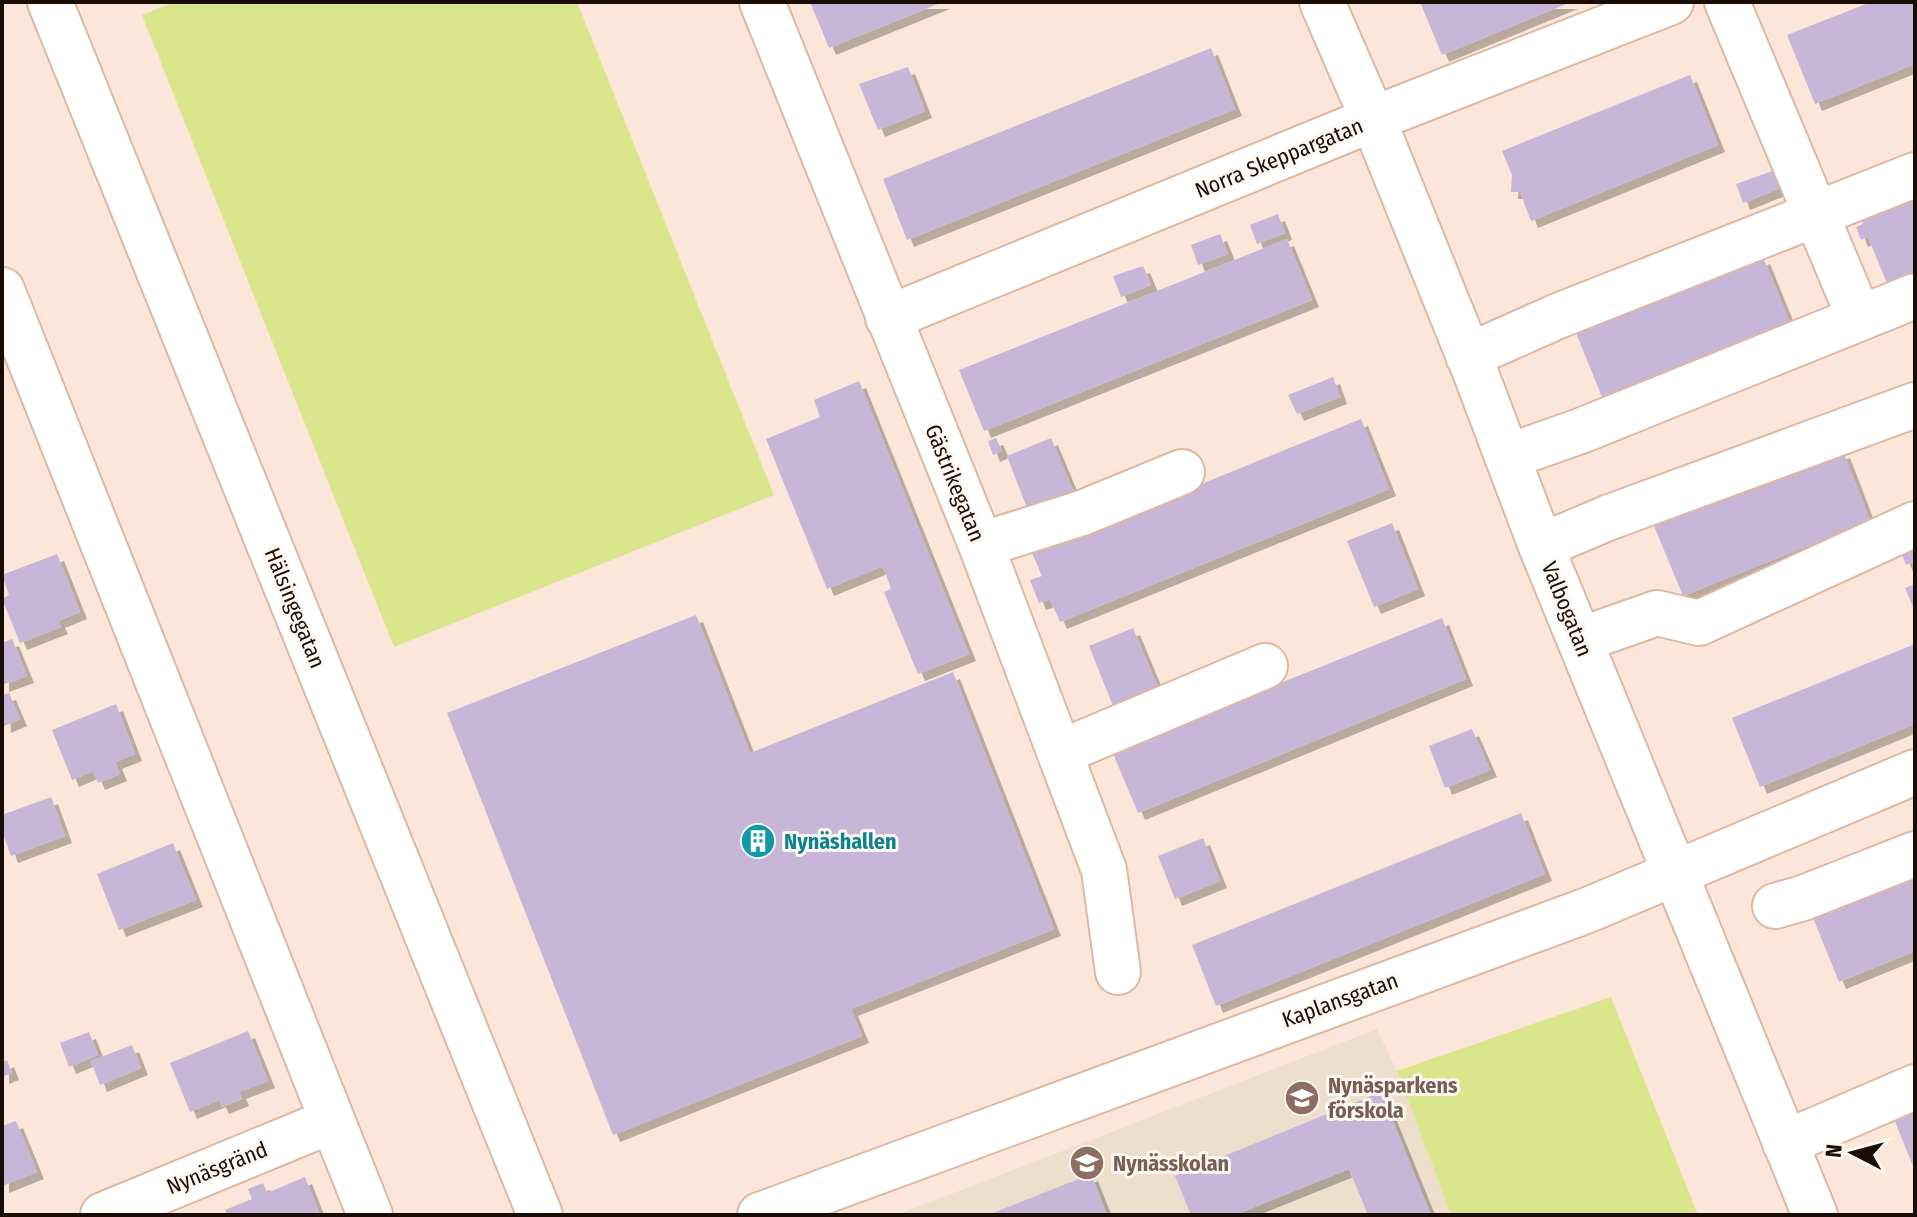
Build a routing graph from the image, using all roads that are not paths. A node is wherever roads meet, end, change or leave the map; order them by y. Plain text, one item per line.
1 (50, 2) edge
2 (762, 2) edge
3 (1322, 2) edge
4 (1671, 2) edge
5 (1727, 2) edge
6 (1373, 119) junction
7 (1915, 175) edge
8 (1816, 214) junction
9 (2, 290) edge
10 (1915, 296) edge
11 (1859, 317) junction
12 (888, 318) junction
13 (1468, 356) junction
14 (1915, 405) edge
15 (1507, 457) junction
16 (1182, 472) dead end
17 (1915, 524) edge
18 (981, 545) junction
19 (1541, 546) junction
20 (1580, 640) junction
21 (1265, 666) dead end
22 (1061, 752) junction
23 (1915, 772) edge
24 (1915, 854) edge
25 (1675, 873) junction
26 (1775, 906) dead end
27 (1118, 972) dead end
28 (1915, 1087) edge
29 (331, 1121) junction
30 (1785, 1143) junction
31 (103, 1215) edge
32 (370, 1215) edge
33 (540, 1215) edge
34 (760, 1215) edge
35 (1815, 1215) edge

1 - 33 street, Hälsingegatan
2 - 12 street, Gästrikegatan
3 - 6 street, Valbogatan
4 - 6 street, Norra Skeppargatan
5 - 8 street
6 - 12 street, Norra Skeppargatan
6 - 13 street, Valbogatan
7 - 8 street
8 - 11 street
8 - 13 street
9 - 29 street
10 - 11 street
11 - 15 street
12 - 18 street, Gästrikegatan
13 - 15 street, Valbogatan
14 - 19 street
15 - 19 street, Valbogatan
16 - 18 street
17 - 20 street
18 - 22 street, Gästrikegatan
19 - 20 street, Valbogatan
20 - 25 street, Valbogatan
21 - 22 street
22 - 27 street, Gästrikegatan
23 - 25 street, Kaplansgatan
24 - 26 street
25 - 30 street, Valbogatan
25 - 34 street, Kaplansgatan
28 - 30 street
29 - 31 street, Nynäsgränd
29 - 32 street
30 - 35 street, Valbogatan

